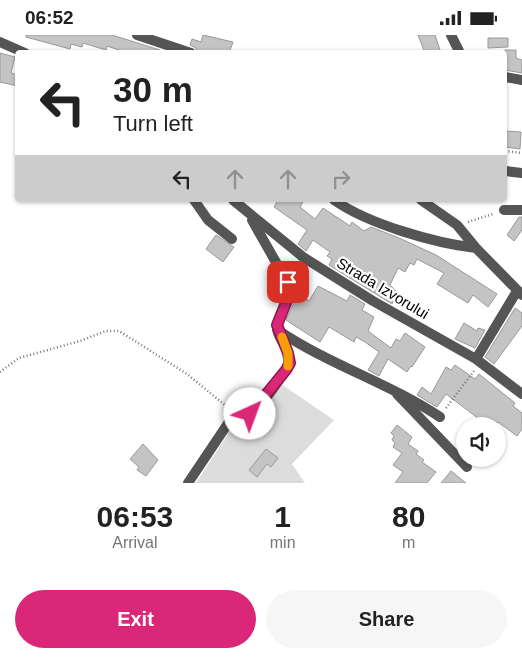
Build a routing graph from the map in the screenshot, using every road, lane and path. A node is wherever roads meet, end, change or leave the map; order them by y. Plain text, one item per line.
1 (137, 35) edge
2 (451, 35) edge
3 (0, 42) edge
4 (18, 50) edge
5 (182, 50) edge
6 (458, 50) edge
7 (507, 77) edge
8 (522, 80) edge
9 (507, 151) edge
10 (522, 153) edge
11 (507, 171) edge
12 (522, 173) edge
13 (195, 202) edge
14 (235, 202) edge
15 (337, 202) edge
16 (425, 202) edge
17 (244, 209) junction
18 (504, 210) joint
19 (522, 210) edge
20 (457, 225) junction
21 (232, 239) dead end
22 (476, 248) junction
23 (520, 293) edge
24 (278, 331) junction
25 (476, 359) junction
26 (0, 371) edge
27 (394, 390) junction
28 (522, 394) edge
29 (235, 413) junction
30 (440, 417) joint
31 (456, 455) edge
32 (188, 483) edge

1 - 5 street
2 - 6 street
3 - 4 street
7 - 8 street
9 - 10 path
11 - 12 street
13 - 21 street
14 - 17 street, Strada Izvorului
15 - 22 street
16 - 20 street
17 - 24 street
17 - 25 street, Strada Izvorului
18 - 19 street
18 - 20 path
20 - 22 street
22 - 23 street
23 - 25 street
24 - 27 street
24 - 29 street
25 - 28 street, Strada Izvorului
25 - 30 path
26 - 29 path
27 - 30 street
27 - 31 street
29 - 32 street

